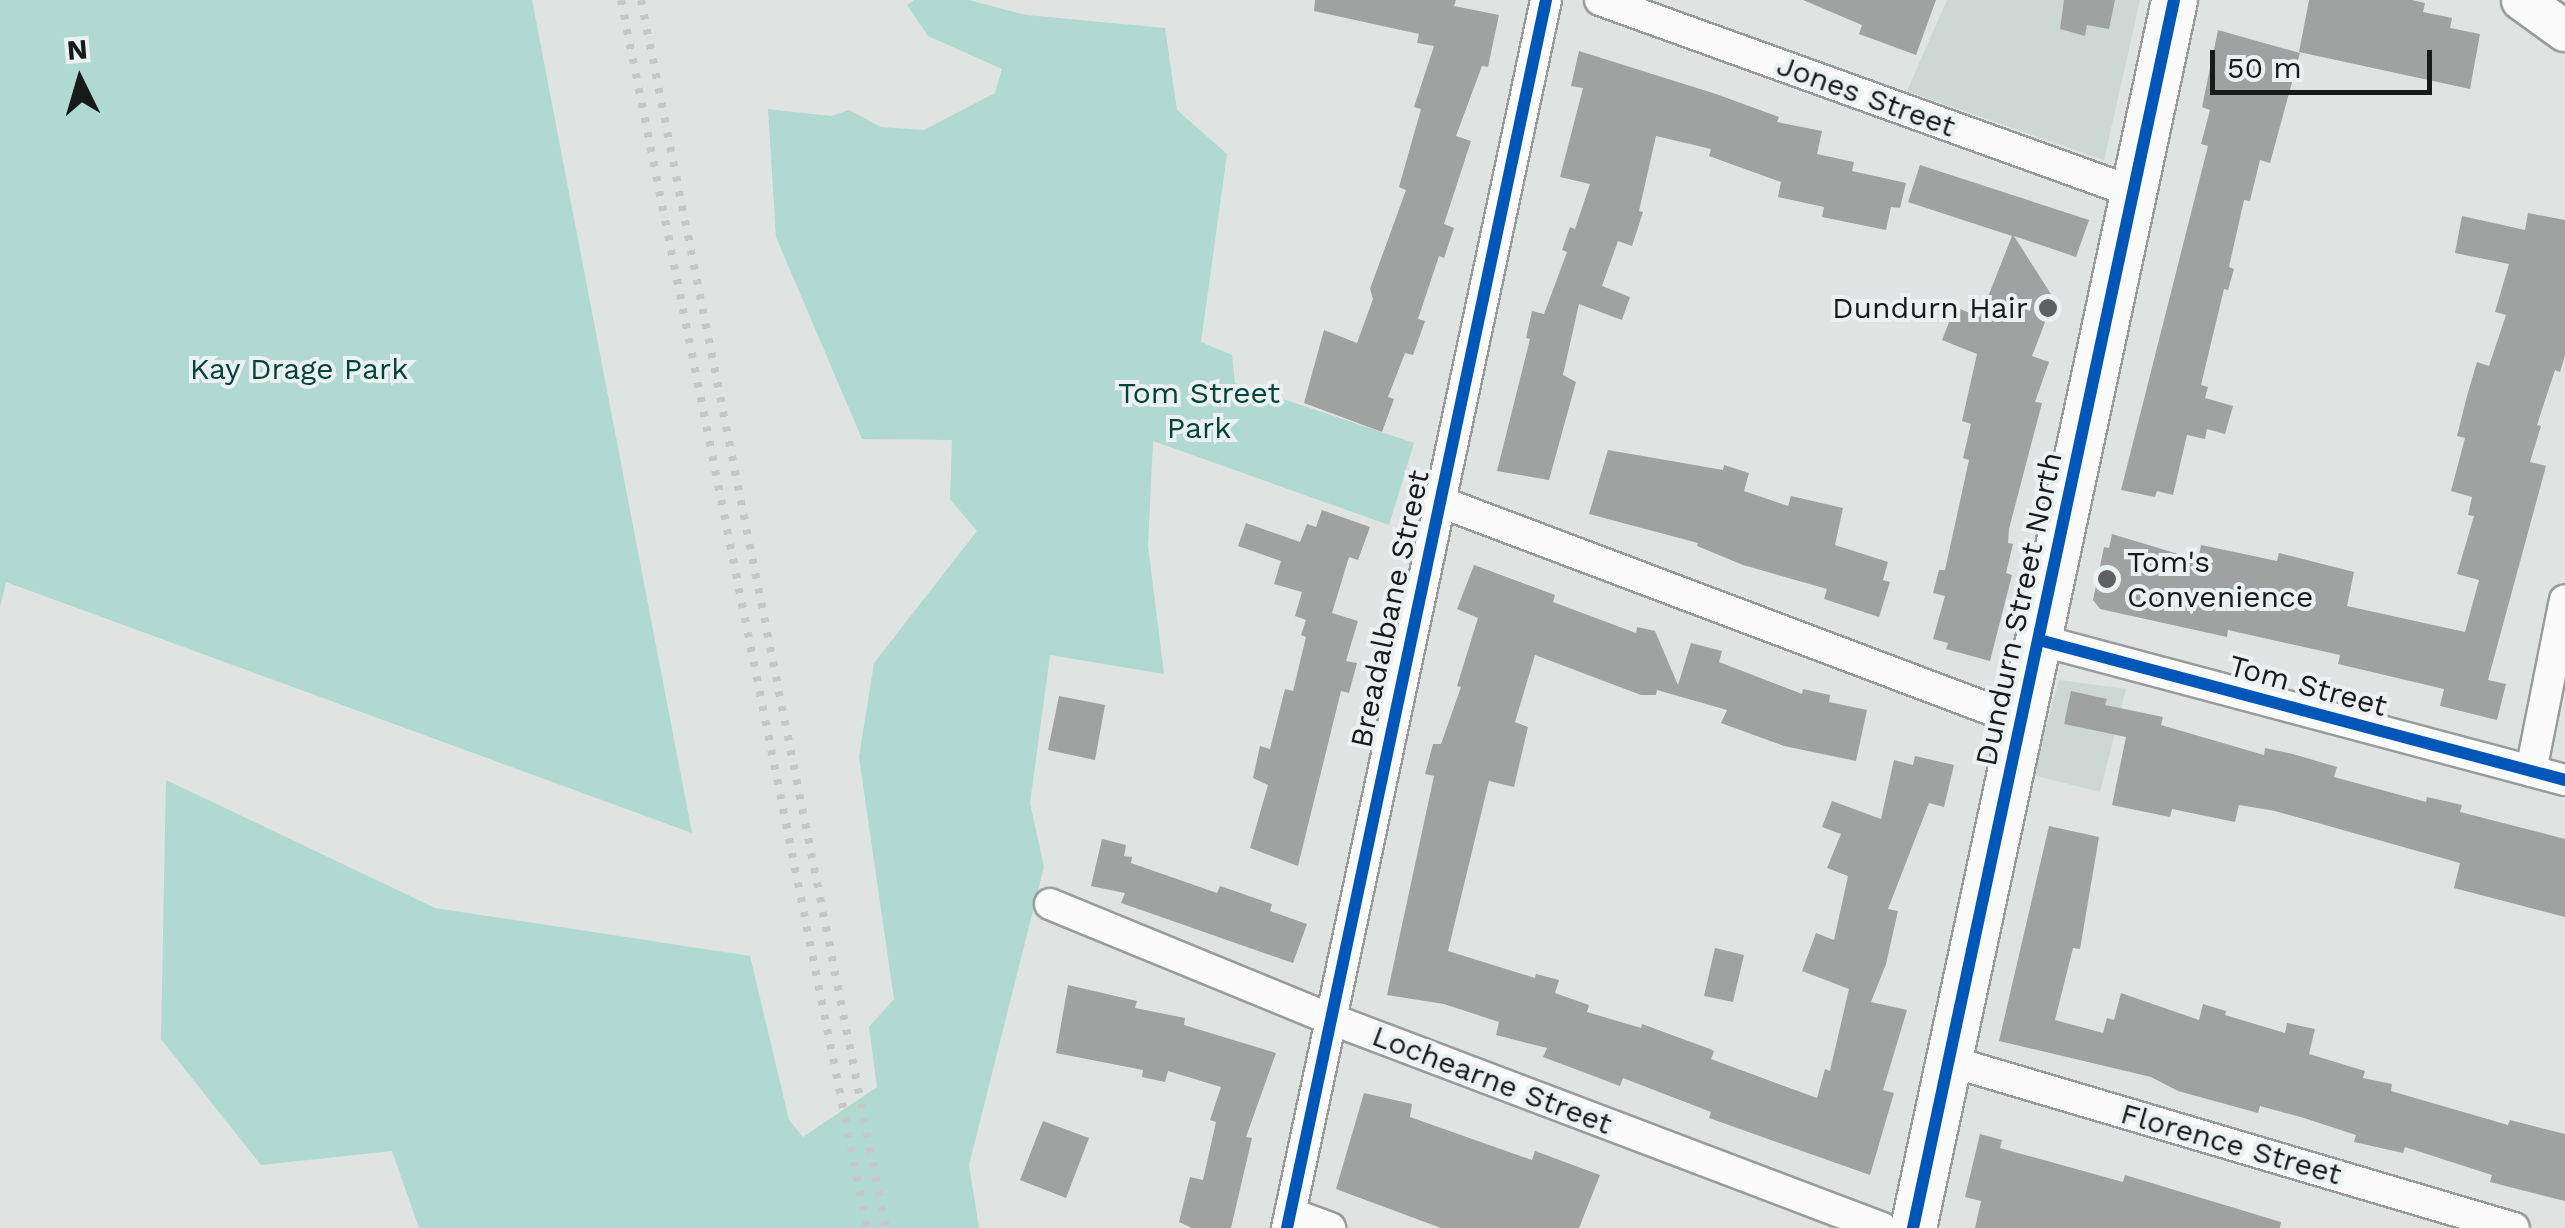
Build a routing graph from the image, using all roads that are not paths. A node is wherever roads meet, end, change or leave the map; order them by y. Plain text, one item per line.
1 (1546, 0) edge
2 (1600, 0) edge
3 (2174, 0) edge
4 (2522, 0) edge
5 (2565, 31) edge
6 (2133, 192) junction
7 (1438, 501) junction
8 (2565, 600) edge
9 (2039, 640) junction
10 (2022, 721) junction
11 (2531, 771) junction
12 (2565, 780) edge
13 (1050, 904) dead end
14 (1330, 1019) junction
15 (1949, 1061) junction
16 (1288, 1220) edge
17 (1330, 1228) edge
18 (1882, 1228) edge
19 (1913, 1228) edge
20 (2514, 1228) edge

1 - 7 street, Breadalbane Street
2 - 6 street, Jones Street
3 - 6 main road, Dundurn Street North
4 - 5 main road
6 - 9 main road, Dundurn Street North
7 - 10 street
7 - 14 street, Breadalbane Street
8 - 11 street
9 - 10 main road, Dundurn Street North
9 - 11 street, Tom Street
10 - 15 main road, Dundurn Street North
11 - 12 street, Tom Street
13 - 14 street, Lochearne Street
14 - 16 street, Breadalbane Street
14 - 18 street, Lochearne Street
15 - 19 main road, Dundurn Street North
15 - 20 street, Florence Street
16 - 17 street

